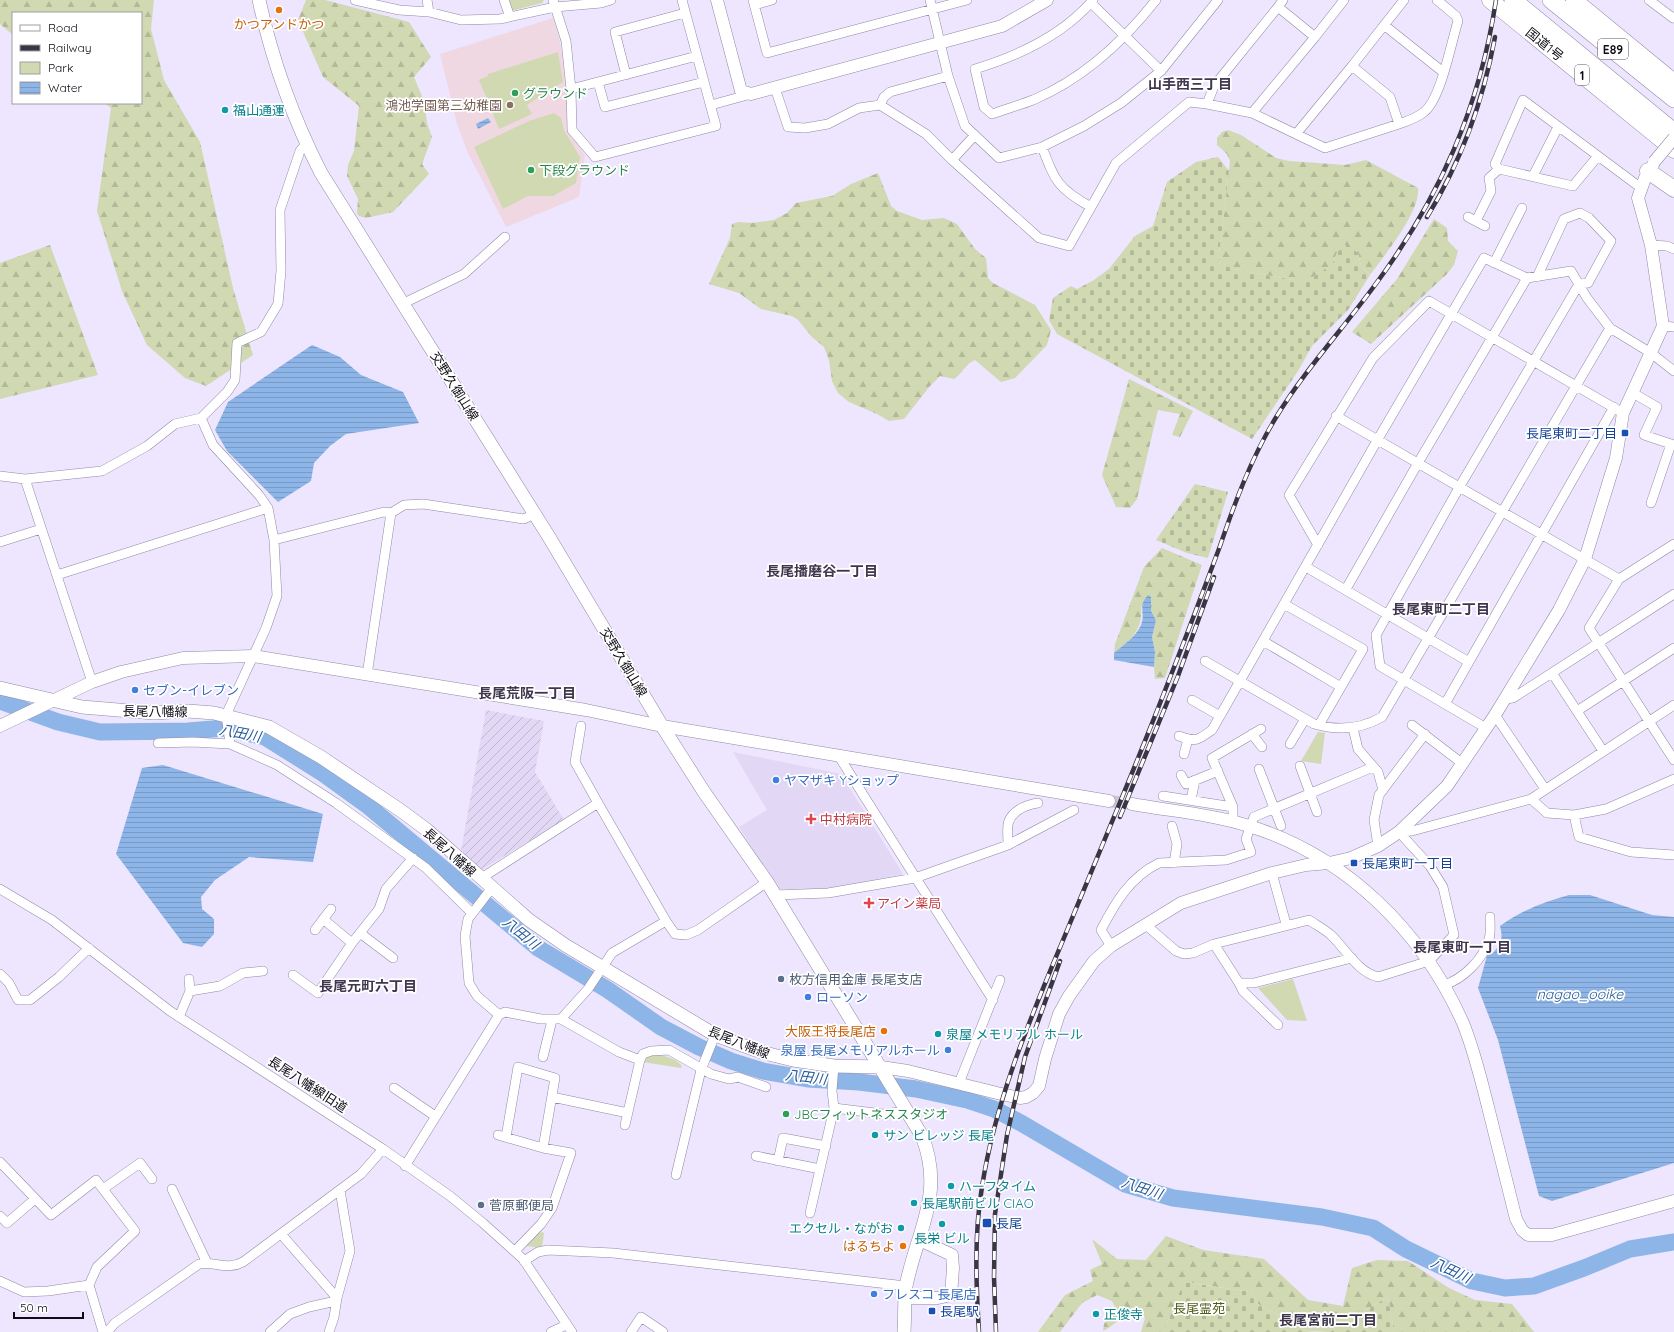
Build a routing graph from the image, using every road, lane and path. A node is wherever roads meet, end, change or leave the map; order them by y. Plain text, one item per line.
1 (259, 0) edge
2 (355, 0) edge
3 (427, 0) edge
4 (504, 0) edge
5 (611, 0) edge
6 (682, 0) edge
7 (717, 0) edge
8 (772, 0) edge
9 (930, 0) edge
10 (967, 0) edge
11 (1047, 0) edge
12 (1156, 0) edge
13 (1218, 0) edge
14 (1344, 0) edge
15 (1404, 0) edge
16 (1437, 0) edge
17 (1490, 0) edge
18 (1513, 0) edge
19 (1551, 0) edge
20 (1574, 0) edge
21 (1649, 0) edge
22 (600, 1) edge
23 (753, 2) edge
24 (1092, 2) edge
25 (377, 3) edge
26 (554, 3) edge
27 (1280, 3) edge
28 (932, 9) junction
29 (429, 12) junction
30 (686, 13) junction
31 (510, 17) junction
32 (1674, 17) edge
33 (1384, 26) junction
34 (1126, 36) junction
35 (1314, 37) junction
36 (940, 44) junction
37 (697, 56) junction
38 (1352, 66) junction
39 (1161, 71) junction
40 (1443, 72) junction
41 (626, 75) junction
42 (948, 76) junction
43 (598, 82) junction
44 (704, 82) junction
45 (1674, 82) edge
46 (776, 88) junction
47 (571, 89) junction
48 (751, 94) junction
49 (1674, 99) edge
50 (1207, 104) junction
51 (710, 105) junction
52 (880, 105) junction
53 (1252, 113) junction
54 (1399, 124) junction
55 (1558, 127) junction
56 (1674, 132) edge
57 (1296, 134) junction
58 (975, 135) junction
59 (1674, 138) edge
60 (306, 144) junction
61 (1042, 147) junction
62 (1674, 150) edge
63 (1598, 156) junction
64 (952, 160) junction
65 (1651, 167) junction
66 (1499, 169) junction
67 (1533, 176) junction
68 (1641, 188) junction
69 (1674, 189) edge
70 (1091, 207) junction
71 (1522, 208) dead end
72 (1468, 217) dead end
73 (1476, 221) junction
74 (1485, 226) dead end
75 (505, 237) dead end
76 (1651, 245) junction
77 (1674, 249) edge
78 (1494, 263) junction
79 (1537, 277) junction
80 (1527, 278) junction
81 (1579, 284) junction
82 (404, 303) junction
83 (1452, 314) junction
84 (1669, 326) edge
85 (1610, 328) junction
86 (1492, 338) junction
87 (1651, 353) junction
88 (1534, 362) junction
89 (1674, 371) edge
90 (1576, 385) junction
91 (1633, 393) junction
92 (1619, 410) junction
93 (1336, 416) junction
94 (201, 418) junction
95 (1378, 439) junction
96 (1672, 445) edge
97 (1418, 462) junction
98 (0, 476) edge
99 (25, 479) junction
100 (1460, 486) junction
101 (1651, 503) dead end
102 (268, 508) junction
103 (1502, 511) junction
104 (391, 513) junction
105 (534, 514) junction
106 (41, 529) junction
107 (1542, 534) junction
108 (274, 540) junction
109 (0, 542) edge
110 (1674, 544) edge
111 (1318, 545) junction
112 (1584, 560) junction
113 (1306, 567) junction
114 (57, 575) junction
115 (1619, 579) junction
116 (1346, 589) junction
117 (1674, 594) edge
118 (1284, 604) junction
119 (1388, 615) junction
120 (1429, 638) junction
121 (1263, 642) junction
122 (1598, 643) junction
123 (1674, 648) edge
124 (253, 656) junction
125 (1205, 661) dead end
126 (1469, 662) junction
127 (1552, 673) junction
128 (367, 675) junction
129 (1404, 681) junction
130 (1623, 681) junction
131 (92, 682) junction
132 (1240, 682) junction
133 (1341, 686) junction
134 (0, 688) edge
135 (1505, 699) junction
136 (1192, 700) dead end
137 (54, 701) junction
138 (1444, 704) junction
139 (1674, 705) edge
140 (1577, 711) junction
141 (1495, 715) junction
142 (1220, 716) junction
143 (226, 719) junction
144 (1305, 719) junction
145 (1649, 721) junction
146 (1319, 725) junction
147 (1412, 725) dead end
148 (0, 726) edge
149 (581, 726) dead end
150 (662, 726) junction
151 (1353, 728) junction
152 (1486, 728) junction
153 (1261, 729) dead end
154 (1252, 734) junction
155 (1425, 734) junction
156 (1179, 736) dead end
157 (1188, 739) junction
158 (158, 743) dead end
159 (230, 744) junction
160 (1290, 744) dead end
161 (1262, 748) dead end
162 (1603, 751) junction
163 (1184, 754) dead end
164 (838, 755) junction
165 (1674, 760) edge
166 (1463, 764) junction
167 (1300, 766) dead end
168 (1373, 767) junction
169 (1259, 769) dead end
170 (1218, 771) junction
171 (1181, 775) dead end
172 (1674, 779) edge
173 (1195, 780) junction
174 (1545, 789) junction
175 (1383, 790) junction
176 (1310, 792) junction
177 (1163, 796) dead end
178 (1531, 799) junction
179 (1191, 800) junction
180 (1109, 801) tunnel mouth
181 (598, 803) junction
182 (1038, 803) dead end
183 (1132, 804) tunnel mouth
184 (1233, 806) junction
185 (1274, 808) junction
186 (1074, 810) dead end
187 (1317, 812) dead end
188 (1574, 815) junction
189 (1233, 822) junction
190 (1172, 826) dead end
191 (1249, 826) junction
192 (1281, 826) dead end
193 (1399, 832) junction
194 (1008, 845) junction
195 (1378, 846) junction
196 (1674, 855) edge
197 (413, 858) junction
198 (1174, 863) junction
199 (1329, 863) junction
200 (1272, 873) junction
201 (915, 878) junction
202 (480, 879) junction
203 (767, 882) junction
204 (0, 889) edge
205 (488, 892) junction
206 (775, 895) junction
207 (331, 909) dead end
208 (473, 911) junction
209 (1490, 917) dead end
210 (323, 919) junction
211 (666, 921) junction
212 (1286, 924) junction
213 (1146, 925) junction
214 (315, 930) dead end
215 (360, 933) junction
216 (352, 943) junction
217 (1214, 944) junction
218 (1111, 946) junction
219 (88, 948) junction
220 (392, 958) dead end
221 (1352, 958) junction
222 (1429, 961) junction
223 (601, 971) junction
224 (263, 972) dead end
225 (0, 974) edge
226 (293, 975) dead end
227 (189, 979) dead end
228 (1000, 980) dead end
229 (1239, 983) junction
230 (1444, 985) junction
231 (190, 991) junction
232 (993, 1000) junction
233 (499, 1015) junction
234 (179, 1017) junction
235 (556, 1020) junction
236 (1278, 1025) dead end
237 (715, 1035) junction
238 (544, 1057) dead end
239 (640, 1060) junction
240 (834, 1068) junction
241 (701, 1070) junction
242 (884, 1073) junction
243 (959, 1083) junction
244 (766, 1087) dead end
245 (394, 1088) dead end
246 (552, 1097) junction
247 (834, 1108) junction
248 (906, 1108) junction
249 (628, 1113) junction
250 (435, 1116) junction
251 (625, 1126) dead end
252 (826, 1146) junction
253 (543, 1148) junction
254 (384, 1149) junction
255 (756, 1156) dead end
256 (778, 1161) junction
257 (0, 1162) edge
258 (405, 1166) junction
259 (820, 1169) junction
260 (676, 1175) dead end
261 (152, 1179) dead end
262 (103, 1189) junction
263 (172, 1189) dead end
264 (340, 1190) junction
265 (35, 1199) junction
266 (1674, 1201) edge
267 (810, 1213) dead end
268 (0, 1216) edge
269 (281, 1234) junction
270 (920, 1240) junction
271 (515, 1251) junction
272 (524, 1261) junction
273 (207, 1263) junction
274 (0, 1281) edge
275 (89, 1285) junction
276 (906, 1292) junction
277 (336, 1300) junction
278 (566, 1324) junction
279 (103, 1332) edge
280 (107, 1332) edge
281 (270, 1332) edge
282 (329, 1332) edge
283 (551, 1332) edge
284 (572, 1332) edge
285 (631, 1332) edge
286 (663, 1332) edge
287 (904, 1332) edge

1 - 60 main road, 交野久御山線
2 - 25 street
3 - 29 street
4 - 31 street
5 - 22 street
6 - 30 street
7 - 48 street
8 - 23 street
9 - 28 street
10 - 28 street
11 - 36 street
12 - 34 street
13 - 39 street
14 - 35 street
15 - 33 street
16 - 40 street
17 - 62 highway, 国道1号 / 1
18 - 56 highway, E89
19 - 49 highway, E89
20 - 45 highway
21 - 32 street
22 - 26 street
23 - 28 street
24 - 34 street
24 - 34 street
25 - 29 street
26 - 31 street
26 - 47 street
27 - 35 street
27 - 50 street
28 - 36 street
29 - 31 street
30 - 37 street
30 - 41 street
33 - 38 street
33 - 40 street
34 - 39 street
35 - 53 street
36 - 42 street
36 - 46 street
37 - 41 street
37 - 44 street
38 - 54 street
38 - 57 street
39 - 61 street
40 - 54 street
41 - 43 street
42 - 52 street
42 - 58 street
43 - 44 street
43 - 47 street
44 - 51 street
46 - 48 street
46 - 52 street
47 - 51 street
48 - 51 street
50 - 53 street
50 - 70 street
52 - 64 street
53 - 57 street
54 - 57 street
55 - 63 street
55 - 66 street
55 - 67 street
58 - 61 street
58 - 64 street
59 - 65 street, bridge
60 - 82 main road, 交野久御山線
60 - 94 street
61 - 70 street
63 - 67 street
63 - 68 street
64 - 70 street
65 - 68 street
65 - 69 highway
66 - 67 street
66 - 73 street
68 - 76 street
71 - 78 street
72 - 73 street
73 - 74 street
75 - 82 street
76 - 77 street
76 - 84 street
78 - 80 street
78 - 83 street
79 - 80 street
79 - 81 street
79 - 81 street
80 - 86 street
81 - 85 street
81 - 88 street
82 - 105 main road, 交野久御山線
83 - 86 street
83 - 93 street
83 - 95 street
84 - 87 street
85 - 87 street
85 - 90 street
86 - 88 street
86 - 97 street
87 - 89 street
87 - 91 street
88 - 90 street
88 - 100 street
90 - 92 street
90 - 103 street
91 - 92 street
91 - 96 street
92 - 107 street
92 - 112 street
93 - 95 street
93 - 111 street
94 - 99 street
94 - 102 street
95 - 97 street
95 - 111 street
96 - 101 street
97 - 100 street
97 - 116 street
98 - 99 street
99 - 106 street
100 - 103 street
100 - 119 street
102 - 108 street
102 - 114 street
103 - 107 street
103 - 120 street
104 - 105 street
104 - 108 street
104 - 128 street
105 - 150 main road, 交野久御山線
106 - 109 street
106 - 114 street
107 - 112 street
107 - 126 street
108 - 124 street
110 - 115 street
111 - 113 street
112 - 115 street
112 - 135 street
113 - 116 street
113 - 118 street
114 - 131 street
115 - 122 street
116 - 119 street
117 - 122 street
118 - 121 street
118 - 133 street
119 - 120 street
119 - 129 street
120 - 126 street
120 - 129 street
121 - 132 street
121 - 133 street
122 - 127 street
122 - 130 street
123 - 130 street
124 - 128 street
124 - 131 street
124 - 143 street
125 - 132 street
126 - 138 street
127 - 135 street
127 - 140 street
128 - 150 street
129 - 138 street
129 - 151 street
130 - 140 street
130 - 145 street
131 - 137 street
132 - 142 street
132 - 144 street
133 - 146 street
134 - 137 main road, 長尾八幡線
135 - 141 street
136 - 142 street
137 - 143 main road, 長尾八幡線
137 - 148 street
138 - 152 street
139 - 145 street
140 - 162 street
141 - 152 street
141 - 174 street
142 - 157 street
143 - 159 street
143 - 202 main road, 長尾八幡線
144 - 146 street
144 - 160 street
145 - 162 street
145 - 165 street
146 - 151 street
147 - 155 street
149 - 181 street
150 - 164 street
150 - 203 main road, 交野久御山線
151 - 168 street
152 - 166 street
153 - 154 street
154 - 161 street
154 - 170 street
155 - 166 street
155 - 175 street
156 - 157 street
157 - 163 street
158 - 159 street
159 - 197 street
162 - 174 street
164 - 180 street
164 - 201 street
166 - 193 street
167 - 176 street
168 - 175 street
168 - 176 street
169 - 185 street
170 - 173 street
170 - 184 street
171 - 173 street
172 - 188 street
173 - 179 street
174 - 178 street
175 - 195 street
176 - 185 street
176 - 187 street
177 - 179 street
178 - 188 street
178 - 193 street
179 - 184 street
181 - 202 street
181 - 211 street
182 - 194 street
183 - 189 street
184 - 189 street
185 - 191 street
185 - 192 street
186 - 194 street
188 - 196 street
189 - 191 street
190 - 198 street
191 - 198 street
191 - 199 street
193 - 195 street
193 - 222 street
194 - 201 street
195 - 199 street
197 - 208 street
197 - 215 street
198 - 218 street
199 - 200 street
199 - 222 street
200 - 212 street
200 - 213 street
201 - 206 street
201 - 232 street
202 - 205 main road, 長尾八幡線
203 - 206 main road, 交野久御山線
203 - 211 street
204 - 219 street, 長尾八幡線旧道
205 - 208 street
205 - 223 main road, 長尾八幡線
206 - 242 main road, 交野久御山線
207 - 210 street
208 - 233 street
209 - 230 street
210 - 214 street
210 - 216 street
211 - 223 street
212 - 217 street
212 - 221 street
213 - 217 street
213 - 218 street
215 - 216 street
215 - 220 street
216 - 226 street
217 - 229 street
218 - 243 street
219 - 225 street
219 - 234 street, 長尾八幡線旧道
221 - 222 street
221 - 229 street
222 - 230 street
223 - 235 street
223 - 237 main road, 長尾八幡線
224 - 231 street
227 - 231 street
228 - 232 street
229 - 236 street
230 - 266 street
231 - 234 street
232 - 243 street
233 - 235 street
233 - 250 street
234 - 254 street, 長尾八幡線旧道
235 - 238 street
235 - 239 street
237 - 240 main road, 長尾八幡線
237 - 241 street
239 - 241 street
239 - 249 street
240 - 242 main road, 長尾八幡線
240 - 247 street
241 - 244 street
241 - 260 street
242 - 243 street
242 - 248 main road, 交野久御山線
245 - 250 street
246 - 249 street
246 - 253 street
246 - 253 street
247 - 248 street
247 - 252 street
248 - 270 main road, 交野久御山線
249 - 251 street
250 - 258 street
252 - 256 street
252 - 259 street
253 - 271 street
254 - 258 street, 長尾八幡線旧道
254 - 264 street
255 - 256 street
256 - 259 street
257 - 265 street
258 - 271 street, 長尾八幡線旧道
259 - 267 street
261 - 262 street
262 - 265 street
262 - 275 street
263 - 273 street
264 - 269 street
264 - 277 street
265 - 268 street
269 - 273 street
269 - 277 street
270 - 276 main road, 交野久御山線
270 - 276 street
271 - 272 street, 長尾八幡線旧道
272 - 276 street
272 - 278 street, 長尾八幡線旧道
273 - 280 street
274 - 275 street
275 - 279 street
276 - 287 main road, 交野久御山線
277 - 281 street
277 - 282 street
278 - 283 street
278 - 284 street, 長尾八幡線旧道
285 - 286 street

